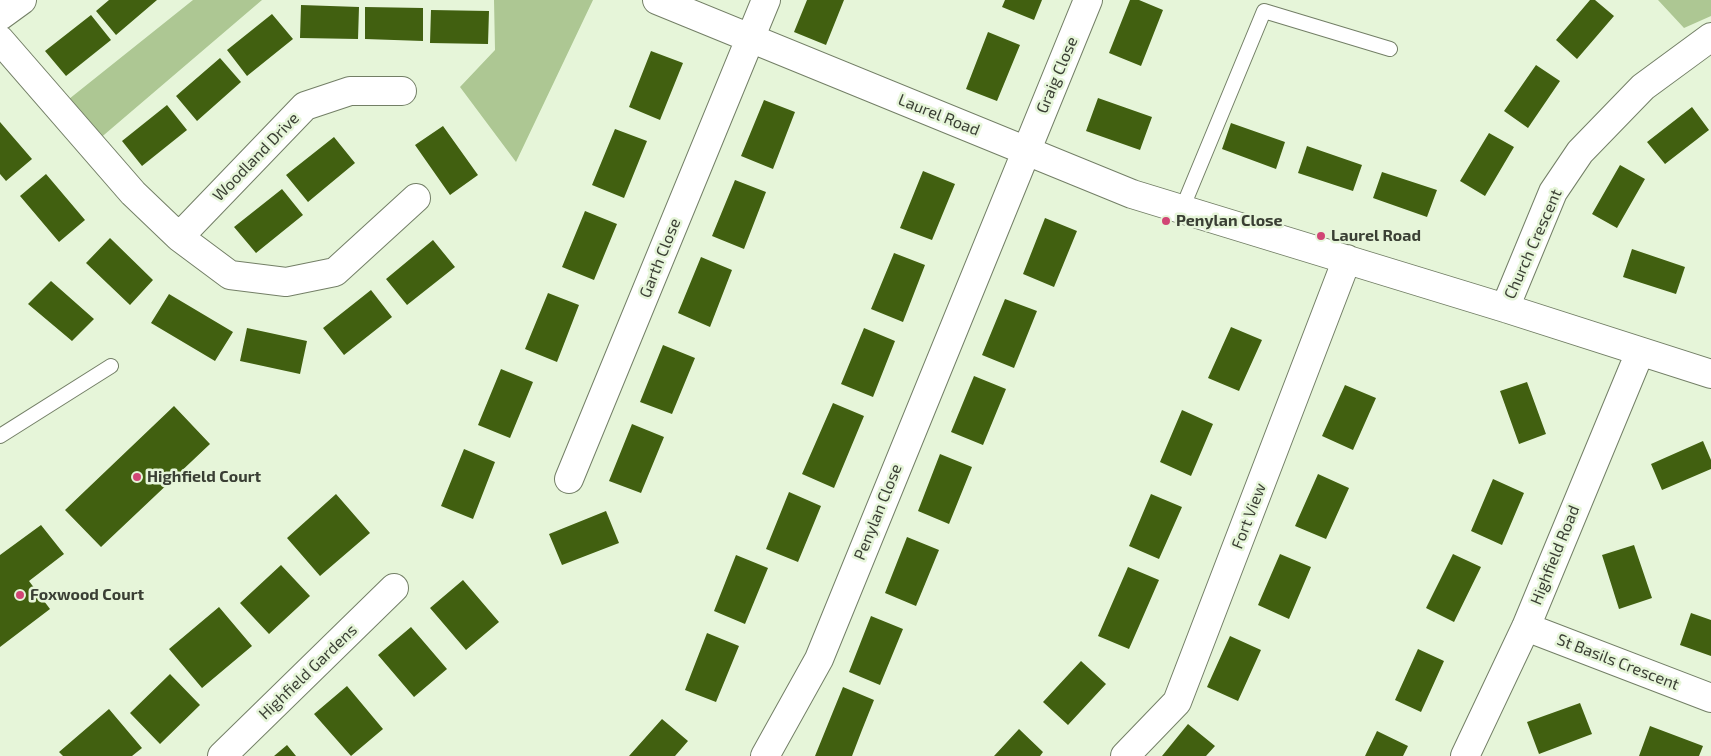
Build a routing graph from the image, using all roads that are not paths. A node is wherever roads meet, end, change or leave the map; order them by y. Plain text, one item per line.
1 (22, 0) edge
2 (656, 0) edge
3 (766, 0) edge
4 (1088, 0) edge
5 (0, 16) edge
6 (1711, 37) edge
7 (750, 38) junction
8 (0, 40) edge
9 (1390, 49) dead end
10 (402, 91) dead end
11 (1025, 151) junction
12 (416, 198) dead end
13 (1182, 209) junction
14 (179, 237) junction
15 (1347, 259) junction
16 (1505, 308) junction
17 (1640, 352) junction
18 (111, 366) dead end
19 (1711, 374) edge
20 (0, 436) edge
21 (569, 478) dead end
22 (394, 588) dead end
23 (1526, 627) junction
24 (1711, 698) edge
25 (222, 756) edge
26 (765, 756) edge
27 (1126, 756) edge
28 (1465, 756) edge

1 - 5 street
2 - 7 street, Laurel Road
3 - 7 street, Garth Close
4 - 11 street, Graig Close
6 - 16 street, Church Crescent
7 - 11 street, Laurel Road
7 - 21 street, Garth Close
8 - 14 street
9 - 13 lane
10 - 14 street, Woodland Drive
11 - 13 street, Laurel Road
11 - 26 street, Penylan Close
12 - 14 street
13 - 15 street, Laurel Road
15 - 16 street, Laurel Road
15 - 27 street, Fort View
16 - 17 street, Laurel Road
17 - 19 street, Laurel Road
17 - 23 street, Highfield Road
18 - 20 lane
22 - 25 street, Highfield Gardens
23 - 24 street, St Basils Crescent
23 - 28 street, Highfield Road

